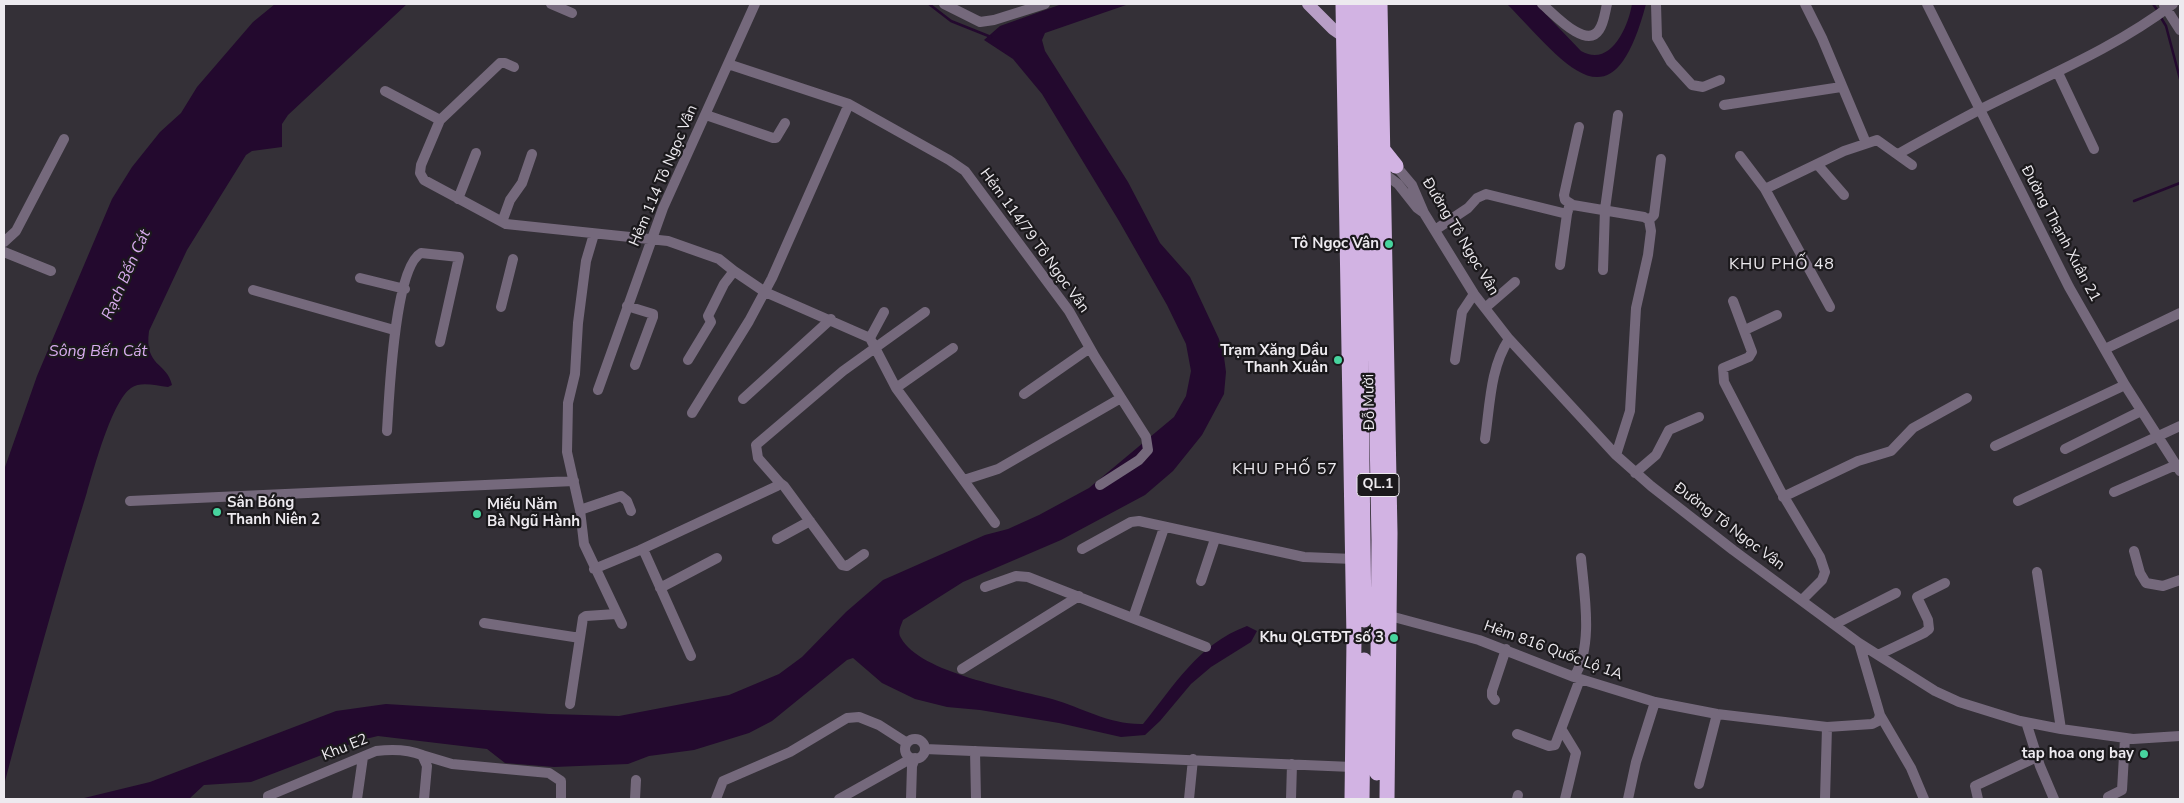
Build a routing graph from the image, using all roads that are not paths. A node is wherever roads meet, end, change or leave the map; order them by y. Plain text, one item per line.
1 (552, 4) edge
2 (755, 4) edge
3 (944, 4) edge
4 (1045, 4) edge
5 (1308, 4) edge
6 (1343, 4) edge
7 (1356, 4) edge
8 (1369, 4) edge
9 (1380, 4) edge
10 (1542, 4) edge
11 (1607, 4) edge
12 (1656, 4) edge
13 (1805, 4) edge
14 (1927, 4) edge
15 (2167, 7) edge
16 (572, 13) dead end
17 (2180, 30) edge
18 (1350, 40) junction
19 (728, 64) junction
20 (514, 66) dead end
21 (2058, 73) junction
22 (1720, 80) dead end
23 (1841, 87) junction
24 (385, 91) dead end
25 (849, 104) junction
26 (1724, 105) dead end
27 (1979, 110) junction
28 (706, 115) junction
29 (1618, 115) dead end
30 (440, 120) junction
31 (784, 123) dead end
32 (1579, 127) dead end
33 (1371, 135) junction
34 (64, 139) dead end
35 (1866, 144) junction
36 (1382, 148) junction
37 (2094, 149) dead end
38 (476, 153) dead end
39 (532, 154) dead end
40 (1898, 154) junction
41 (1740, 156) dead end
42 (1661, 159) dead end
43 (1817, 164) junction
44 (1912, 165) dead end
45 (1371, 171) junction
46 (1765, 189) junction
47 (1844, 195) dead end
48 (458, 199) junction
49 (1605, 209) junction
50 (1570, 210) junction
51 (1424, 213) junction
52 (1649, 220) junction
53 (502, 222) junction
54 (1435, 230) junction
55 (594, 234) junction
56 (651, 240) junction
57 (4, 242) edge
58 (4, 252) edge
59 (513, 259) dead end
60 (1560, 265) dead end
61 (1603, 270) dead end
62 (51, 271) dead end
63 (734, 271) junction
64 (360, 278) dead end
65 (1515, 282) dead end
66 (404, 289) junction
67 (253, 290) dead end
68 (765, 292) junction
69 (1474, 294) junction
70 (1733, 301) dead end
71 (628, 306) junction
72 (501, 307) dead end
73 (1830, 307) dead end
74 (1485, 308) junction
75 (884, 312) dead end
76 (926, 312) dead end
77 (2180, 313) edge
78 (1777, 315) dead end
79 (831, 319) junction
80 (394, 330) junction
81 (1745, 330) junction
82 (1509, 339) junction
83 (440, 342) dead end
84 (872, 342) junction
85 (953, 348) dead end
86 (1090, 348) junction
87 (2105, 349) junction
88 (688, 360) dead end
89 (1455, 360) dead end
90 (635, 365) dead end
91 (2125, 385) junction
92 (896, 388) junction
93 (598, 390) dead end
94 (1024, 394) dead end
95 (1121, 398) junction
96 (1967, 398) dead end
97 (743, 399) dead end
98 (2141, 411) junction
99 (692, 413) dead end
100 (1699, 417) dead end
101 (2180, 426) edge
102 (387, 431) dead end
103 (2158, 438) junction
104 (1485, 439) dead end
105 (1996, 446) dead end
106 (2065, 449) dead end
107 (1616, 455) junction
108 (2178, 468) edge
109 (1635, 473) junction
110 (964, 480) junction
111 (574, 482) junction
112 (780, 483) junction
113 (1100, 485) dead end
114 (2114, 492) dead end
115 (1783, 497) junction
116 (130, 501) dead end
117 (2018, 501) dead end
118 (580, 510) junction
119 (631, 511) dead end
120 (810, 521) junction
121 (995, 523) dead end
122 (1164, 528) junction
123 (1215, 539) junction
124 (777, 540) dead end
125 (1082, 548) dead end
126 (643, 549) junction
127 (2134, 551) dead end
128 (864, 554) dead end
129 (717, 558) dead end
130 (1581, 558) dead end
131 (1353, 559) junction
132 (594, 570) junction
133 (2037, 572) dead end
134 (1201, 580) dead end
135 (2180, 580) edge
136 (1945, 583) dead end
137 (985, 587) dead end
138 (660, 588) junction
139 (1896, 593) dead end
140 (1079, 596) junction
141 (1802, 600) junction
142 (616, 614) junction
143 (1390, 616) junction
144 (1133, 618) junction
145 (484, 623) dead end
146 (622, 624) dead end
147 (1835, 624) junction
148 (580, 638) junction
149 (1859, 643) junction
150 (1206, 647) dead end
151 (1506, 649) junction
152 (690, 656) dead end
153 (1878, 656) junction
154 (962, 669) dead end
155 (1577, 678) junction
156 (1494, 700) dead end
157 (1655, 702) junction
158 (570, 704) dead end
159 (1717, 714) junction
160 (1880, 715) junction
161 (2026, 722) junction
162 (1827, 727) junction
163 (2061, 729) junction
164 (1562, 730) junction
165 (1517, 734) dead end
166 (2180, 736) edge
167 (2125, 738) junction
168 (907, 743) junction
169 (925, 749) junction
170 (975, 751) junction
171 (422, 755) junction
172 (363, 757) junction
173 (2038, 757) junction
174 (913, 758) junction
175 (1193, 759) junction
176 (1292, 764) junction
177 (1357, 767) junction
178 (636, 780) dead end
179 (1699, 784) dead end
180 (292, 788) junction
181 (2108, 797) dead end
182 (268, 798) edge
183 (290, 799) edge
184 (356, 799) edge
185 (424, 799) edge
186 (561, 799) edge
187 (635, 799) edge
188 (716, 799) edge
189 (839, 799) edge
190 (911, 799) edge
191 (976, 799) edge
192 (1190, 799) edge
193 (1291, 799) edge
194 (1352, 799) edge
195 (1362, 799) edge
196 (1376, 799) edge
197 (1387, 799) edge
198 (1565, 799) edge
199 (1628, 799) edge
200 (1825, 799) edge
201 (1924, 799) edge
202 (1978, 799) edge
203 (2054, 799) edge

1 - 16 street
2 - 19 street, Hẻm 114 Tô Ngọc Vân
3 - 4 street
5 - 18 main road
6 - 18 highway, Đỗ Mười / QL.1
7 - 18 highway, Đỗ Mười / QL.1
8 - 33 highway, Đỗ Mười / QL.1
9 - 36 highway, Đỗ Mười / QL.1
10 - 11 street
12 - 22 street
13 - 23 street
14 - 27 street, Đường Thạnh Xuân 21
15 - 17 street
15 - 21 street
18 - 45 highway, Đỗ Mười / QL.1
19 - 25 street, Hẻm 114/79 Tô Ngọc Vân
19 - 28 street, Hẻm 114 Tô Ngọc Vân
20 - 30 street
21 - 27 street
21 - 37 street
23 - 26 street
23 - 35 street
24 - 30 street
25 - 68 street
25 - 86 street, Hẻm 114/79 Tô Ngọc Vân
27 - 40 street
27 - 87 street, Đường Thạnh Xuân 21
28 - 31 street
28 - 56 street, Hẻm 114 Tô Ngọc Vân
29 - 49 street
30 - 48 street
32 - 50 street
33 - 36 highway
33 - 45 highway, Đỗ Mười / QL.1
34 - 57 street
35 - 40 street
35 - 43 street
36 - 45 highway, Đỗ Mười / QL.1
38 - 48 street
39 - 53 street
40 - 44 street
41 - 46 street
42 - 52 street
43 - 46 street
43 - 47 street
45 - 51 street
45 - 51 street, Đường Tô Ngọc Vân
45 - 131 highway, Đỗ Mười / QL.1
45 - 143 highway, Đỗ Mười / QL.1
45 - 177 highway, Đỗ Mười / QL.1
45 - 196 highway, Đỗ Mười / QL.1
46 - 73 street
48 - 53 street
49 - 50 street
49 - 52 street
49 - 61 street
50 - 54 street
50 - 60 street
51 - 54 street, Đường Tô Ngọc Vân
52 - 107 street
53 - 55 street
54 - 69 street, Đường Tô Ngọc Vân
55 - 56 street
55 - 111 street
56 - 63 street
56 - 71 street, Hẻm 114 Tô Ngọc Vân
58 - 62 street
59 - 72 street
63 - 68 street
63 - 88 street
64 - 66 street
65 - 74 street
66 - 80 street
66 - 83 street
67 - 80 street
68 - 79 street
68 - 99 street
69 - 74 street, Đường Tô Ngọc Vân
69 - 89 street
70 - 81 street
71 - 90 street
71 - 93 street, Hẻm 114 Tô Ngọc Vân
74 - 82 street, Đường Tô Ngọc Vân
75 - 84 street
76 - 84 street
77 - 87 street
78 - 81 street
79 - 84 street
79 - 97 street
80 - 102 street
81 - 115 street
82 - 104 street
82 - 107 street, Đường Tô Ngọc Vân
84 - 92 street
84 - 112 street
85 - 92 street
86 - 94 street
86 - 95 street, Hẻm 114/79 Tô Ngọc Vân
87 - 91 street, Đường Thạnh Xuân 21
91 - 98 street, Đường Thạnh Xuân 21
91 - 105 street
92 - 110 street
95 - 110 street
95 - 113 street, Hẻm 114/79 Tô Ngọc Vân
96 - 115 street
98 - 103 street, Đường Thạnh Xuân 21
98 - 106 street
100 - 109 street
101 - 103 street
103 - 108 street, Đường Thạnh Xuân 21
103 - 117 street
107 - 109 street, Đường Tô Ngọc Vân
108 - 114 street
109 - 141 street, Đường Tô Ngọc Vân
110 - 121 street
111 - 116 street
111 - 118 street
112 - 120 street
112 - 126 street
115 - 141 street
118 - 119 street
118 - 132 street
120 - 124 street
120 - 128 street
122 - 123 street
122 - 125 street
122 - 144 street
123 - 131 street
123 - 134 street
126 - 132 street
126 - 138 street
127 - 135 street
129 - 138 street
130 - 155 street
131 - 177 highway, Đỗ Mười / QL.1
132 - 142 street
133 - 163 street
136 - 153 street
137 - 140 street
138 - 152 street
139 - 147 street
140 - 144 street
140 - 154 street
141 - 147 street, Đường Tô Ngọc Vân
142 - 146 street
142 - 148 street
143 - 151 street, Hẻm 816 Quốc Lộ 1A
143 - 197 highway, Đỗ Mười / QL.1
144 - 150 street
145 - 148 street
147 - 149 street, Đường Tô Ngọc Vân
148 - 158 street
149 - 153 street, Đường Tô Ngọc Vân
149 - 160 street
151 - 155 street, Hẻm 816 Quốc Lộ 1A
151 - 156 street
153 - 161 street, Đường Tô Ngọc Vân
155 - 157 street, Hẻm 816 Quốc Lộ 1A
155 - 164 street
157 - 159 street, Hẻm 816 Quốc Lộ 1A
157 - 199 street
159 - 162 street, Hẻm 816 Quốc Lộ 1A
159 - 179 street
160 - 162 street, Hẻm 816 Quốc Lộ 1A
160 - 201 street
161 - 163 street, Đường Tô Ngọc Vân
161 - 173 street
162 - 200 street
163 - 167 street, Đường Tô Ngọc Vân
164 - 165 street
164 - 198 street
166 - 167 street, Đường Tô Ngọc Vân
167 - 181 street
168 - 169 street
168 - 174 street
168 - 188 street
169 - 170 street
169 - 174 street
170 - 175 street
170 - 191 street
171 - 172 street, Khu E2
171 - 185 street
171 - 186 street, Khu E2
172 - 180 street, Khu E2
172 - 184 street
173 - 202 street
173 - 203 street
174 - 189 street
174 - 190 street
175 - 176 street
175 - 192 street
176 - 177 street
176 - 193 street
177 - 194 highway, Đỗ Mười / QL.1
177 - 195 highway, Đỗ Mười / QL.1
178 - 187 street
180 - 182 street, Khu E2
180 - 183 street

